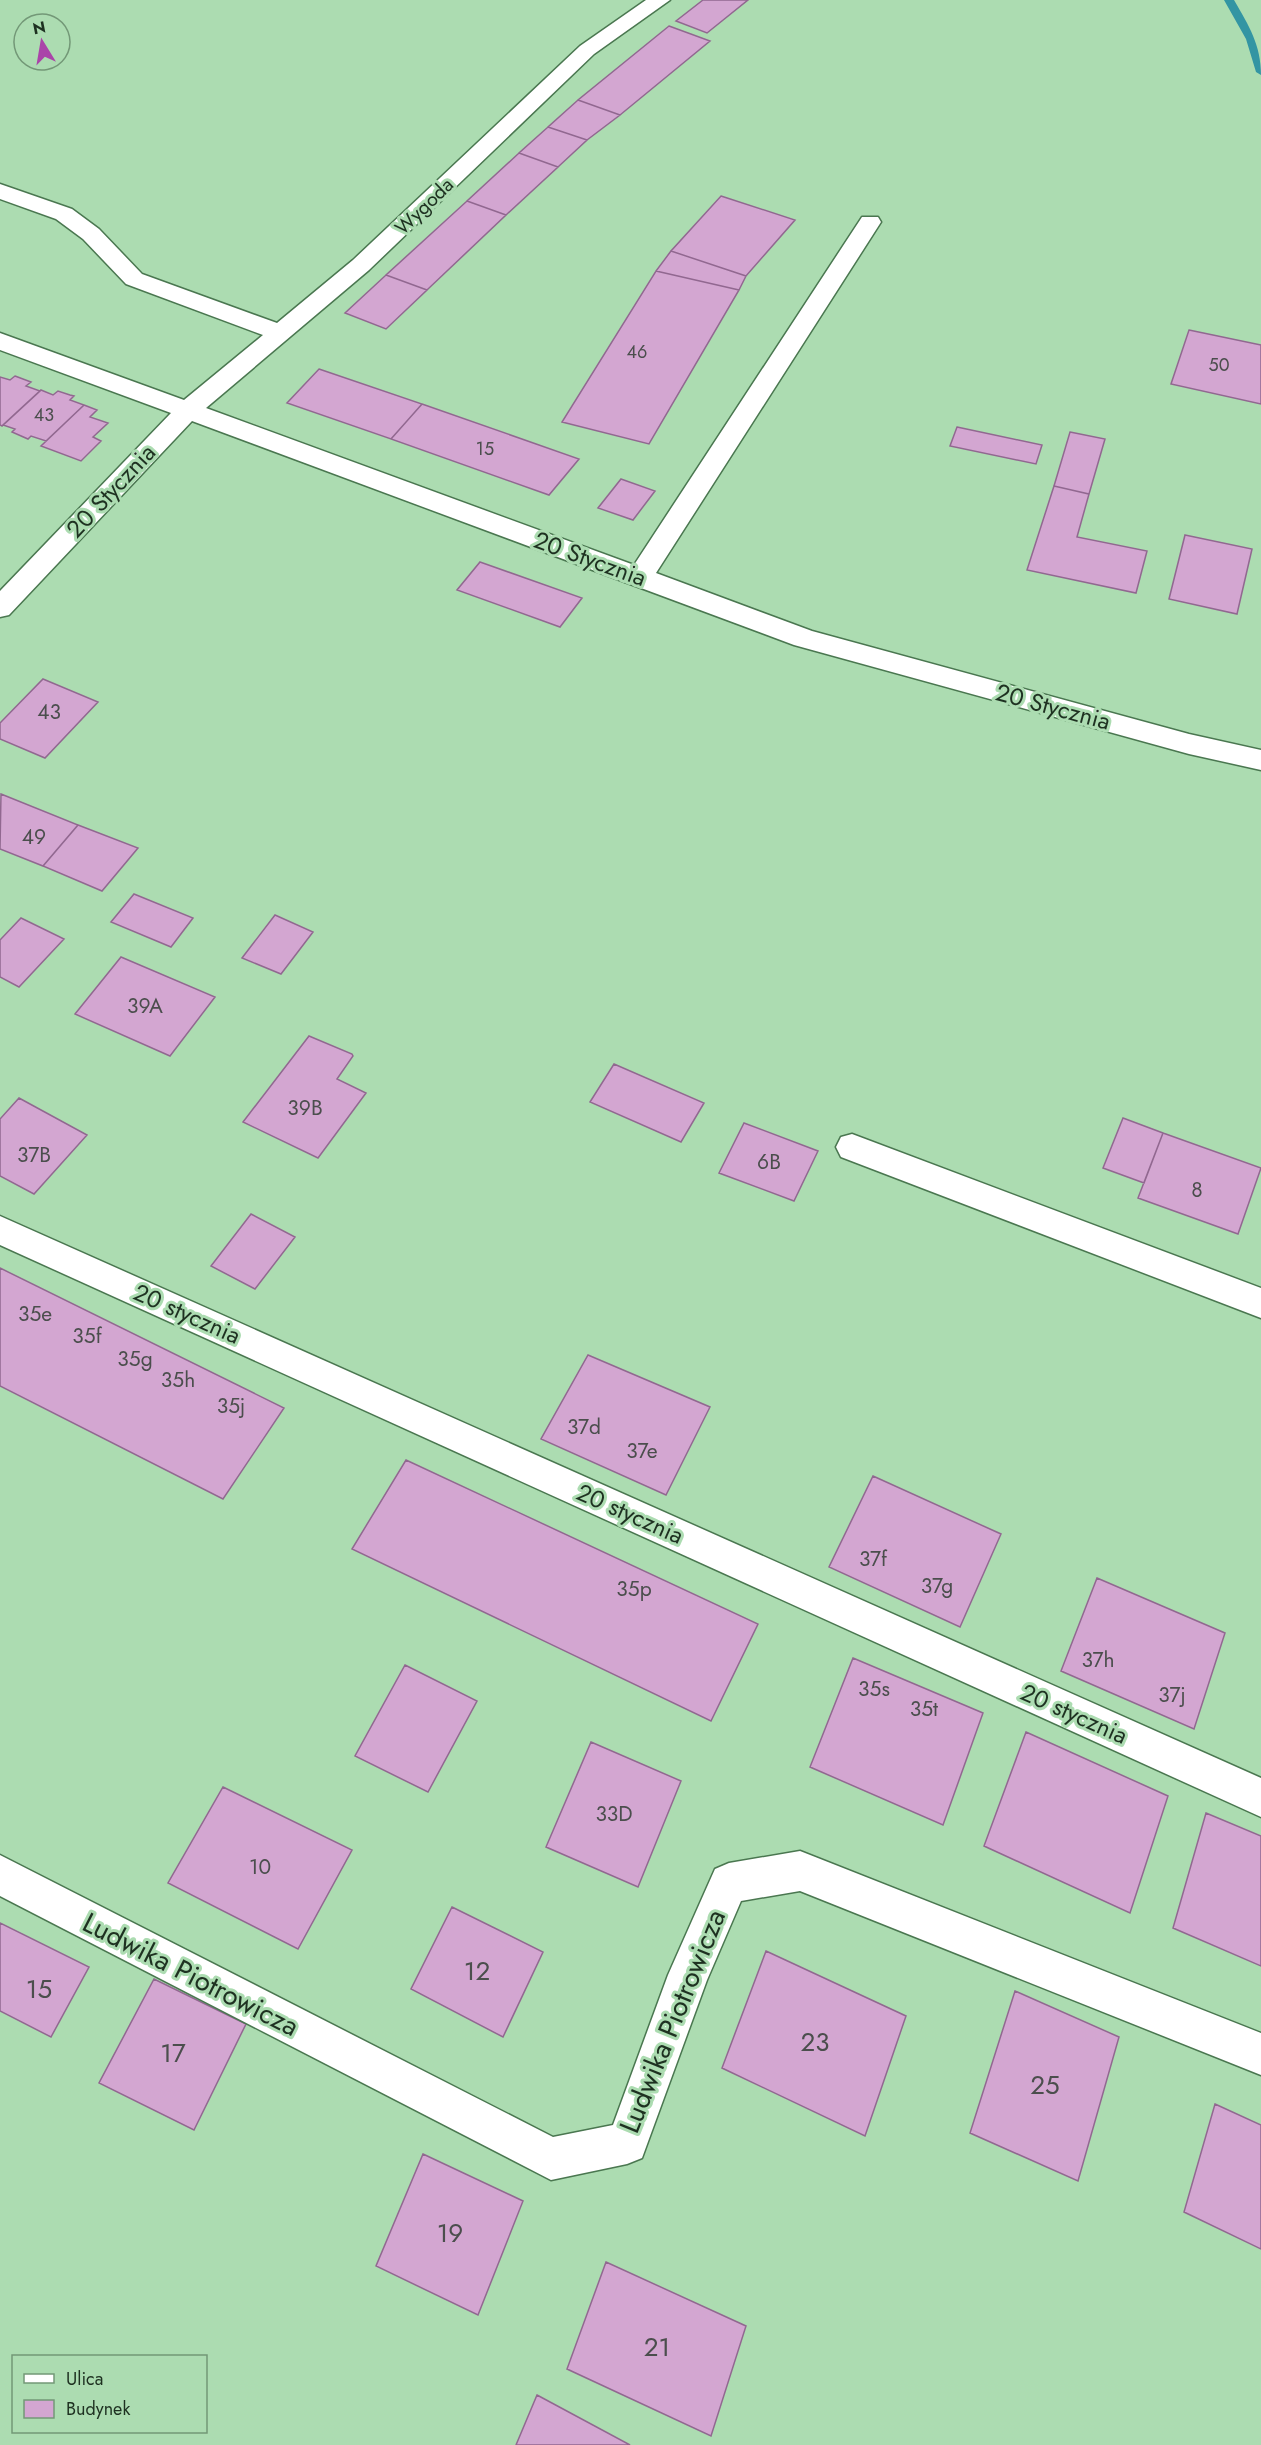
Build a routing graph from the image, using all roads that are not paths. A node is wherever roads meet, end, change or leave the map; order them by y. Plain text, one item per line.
1 (660, 0) edge
2 (0, 191) edge
3 (870, 222) dead end
4 (281, 333) junction
5 (0, 341) edge
6 (186, 411) junction
7 (639, 578) junction
8 (0, 608) edge
9 (1261, 760) edge
10 (852, 1147) dead end
11 (0, 1230) edge
12 (1261, 1304) edge
13 (1261, 1798) edge
14 (0, 1875) edge
15 (1261, 2054) edge

1 - 4 street, Wygoda
2 - 4 street
3 - 7 street
4 - 6 street, Wygoda
5 - 6 street
6 - 7 street, 20 Stycznia
6 - 8 street, 20 Stycznia
7 - 9 street, 20 Stycznia
10 - 12 street
11 - 13 street, 20 stycznia
14 - 15 street, Ludwika Piotrowicza

